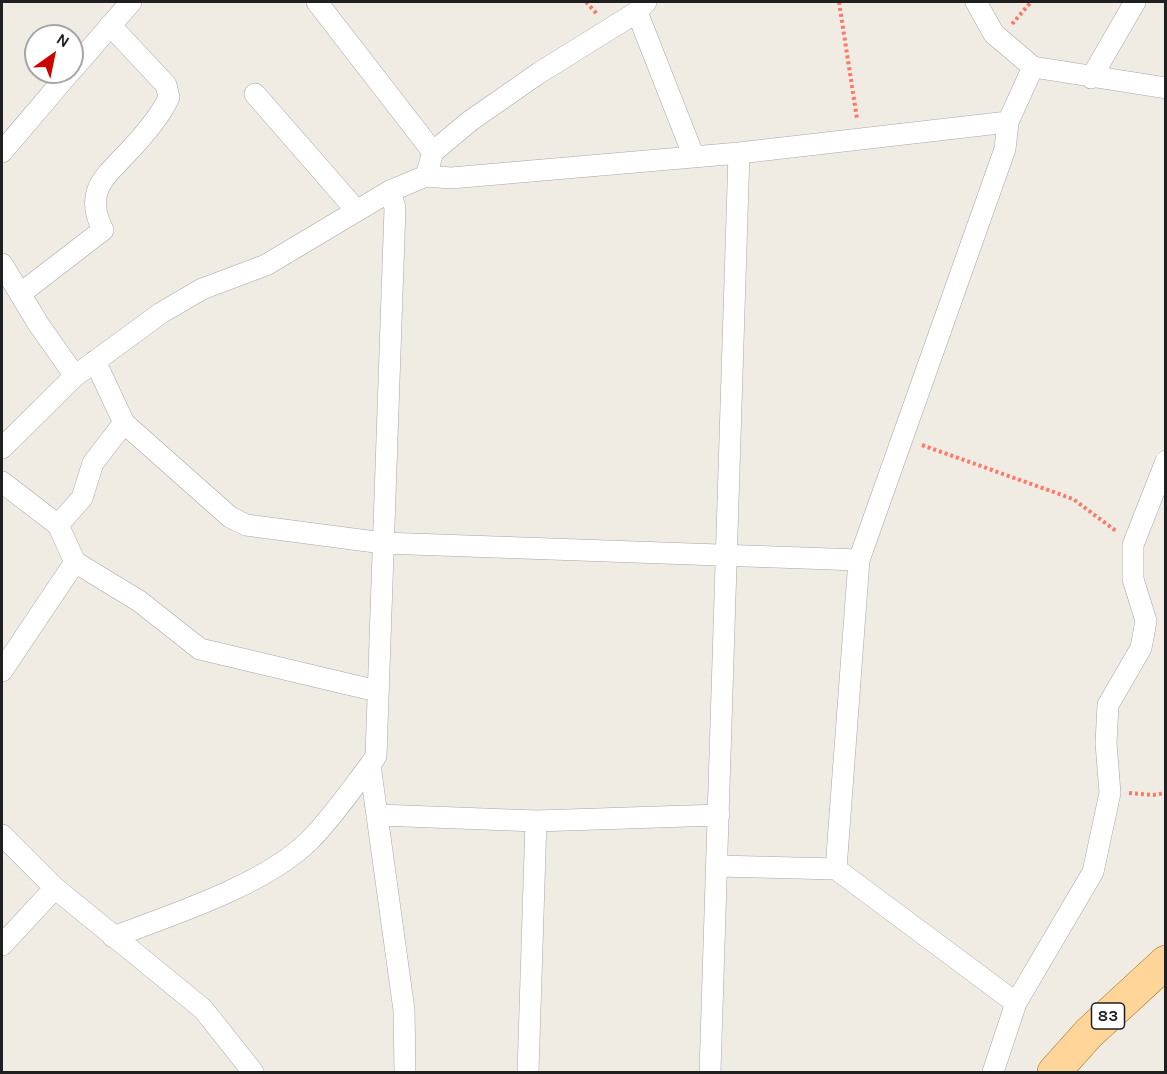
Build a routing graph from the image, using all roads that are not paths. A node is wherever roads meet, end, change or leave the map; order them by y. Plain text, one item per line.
1 (131, 2) edge
2 (317, 2) edge
3 (976, 2) edge
4 (1135, 2) edge
5 (642, 7) edge
6 (110, 25) junction
7 (84, 56) edge
8 (1033, 67) junction
9 (1091, 78) junction
10 (60, 84) edge
11 (1166, 88) edge
12 (255, 94) dead end
13 (1008, 122) junction
14 (2, 152) edge
15 (433, 152) junction
16 (739, 153) junction
17 (694, 156) junction
18 (426, 176) junction
19 (390, 191) junction
20 (356, 210) junction
21 (2, 264) edge
22 (20, 294) junction
23 (95, 361) junction
24 (75, 376) junction
25 (124, 423) junction
26 (2, 448) edge
27 (1166, 461) edge
28 (2, 482) edge
29 (58, 525) junction
30 (383, 543) junction
31 (729, 554) junction
32 (860, 560) junction
33 (75, 562) junction
34 (2, 671) edge
35 (377, 691) junction
36 (370, 765) junction
37 (379, 815) junction
38 (719, 815) junction
39 (536, 821) junction
40 (2, 835) edge
41 (718, 866) junction
42 (836, 869) junction
43 (55, 888) junction
44 (113, 936) junction
45 (2, 945) edge
46 (1166, 962) edge
47 (1016, 1003) junction
48 (253, 1072) edge
49 (405, 1072) edge
50 (528, 1072) edge
51 (710, 1072) edge
52 (993, 1072) edge
53 (1054, 1072) edge

1 - 6 street
2 - 15 street
3 - 8 street
4 - 9 street
5 - 15 street
5 - 17 street
6 - 7 street
6 - 22 street
8 - 9 street
8 - 13 street
9 - 11 street
10 - 14 street
12 - 20 street
13 - 16 street
13 - 32 street
15 - 18 street
16 - 17 street
16 - 31 street
17 - 18 street
18 - 19 street
19 - 20 street
19 - 30 street
20 - 23 street
21 - 22 street
22 - 24 street
23 - 24 street
23 - 25 street
24 - 26 street
25 - 29 street
25 - 30 street
27 - 47 street
28 - 29 street
29 - 33 street
30 - 31 street
30 - 35 street
31 - 32 street
31 - 38 street
32 - 42 street
33 - 34 street
33 - 35 street
35 - 36 street
36 - 37 street
36 - 44 street
37 - 39 street
37 - 49 street
38 - 39 street
38 - 41 street
39 - 50 street
40 - 43 street
41 - 42 street
41 - 51 street
42 - 47 street
43 - 44 street
43 - 45 street
44 - 48 street
46 - 53 main road, 83
47 - 52 street

